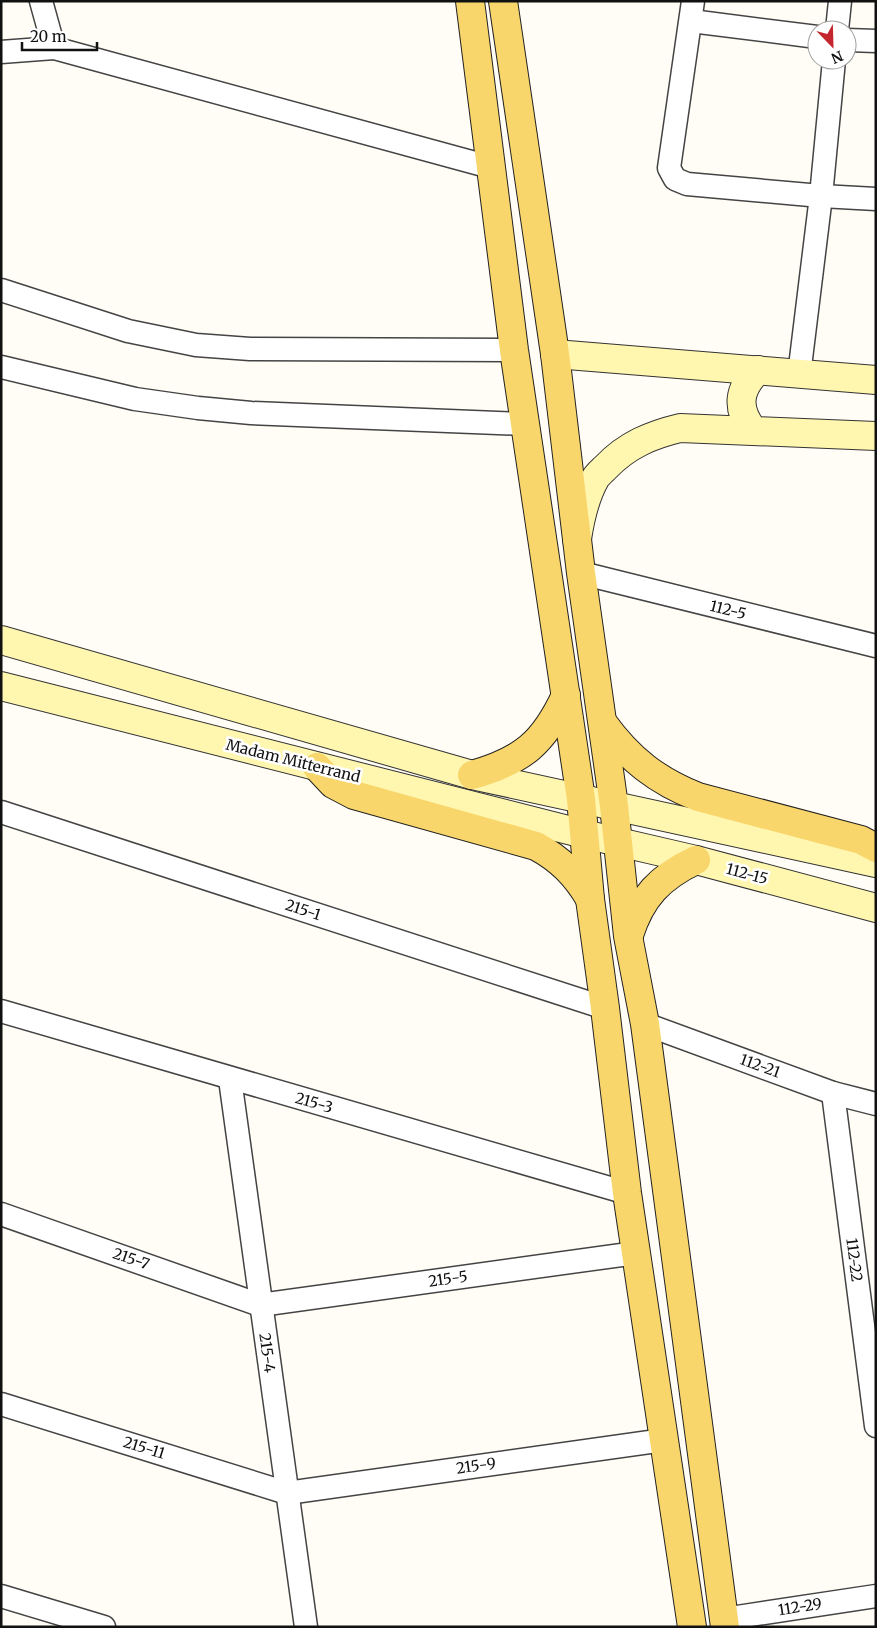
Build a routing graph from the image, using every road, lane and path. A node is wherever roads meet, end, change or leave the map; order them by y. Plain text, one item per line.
1 (41, 1) edge
2 (470, 1) edge
3 (503, 1) edge
4 (840, 1) edge
5 (692, 11) edge
6 (838, 20) edge
7 (807, 35) edge
8 (857, 40) edge
9 (876, 41) edge
10 (54, 48) junction
11 (1, 52) edge
12 (833, 70) edge
13 (490, 167) junction
14 (821, 196) junction
15 (876, 199) edge
16 (1, 290) edge
17 (514, 350) junction
18 (555, 354) junction
19 (1, 367) edge
20 (758, 370) junction
21 (799, 375) junction
22 (876, 380) edge
23 (525, 424) junction
24 (752, 430) junction
25 (876, 436) edge
26 (577, 540) junction
27 (581, 574) junction
28 (1, 640) edge
29 (876, 646) edge
30 (1, 686) edge
31 (566, 695) junction
32 (602, 722) junction
33 (316, 767) junction
34 (472, 775) junction
35 (581, 799) junction
36 (614, 806) junction
37 (1, 812) edge
38 (584, 834) junction
39 (618, 842) junction
40 (876, 848) edge
41 (696, 860) junction
42 (876, 864) edge
43 (590, 899) junction
44 (876, 908) edge
45 (628, 936) junction
46 (606, 1008) junction
47 (1, 1011) edge
48 (646, 1024) junction
49 (230, 1079) junction
50 (833, 1093) junction
51 (876, 1104) edge
52 (627, 1193) junction
53 (1, 1214) edge
54 (636, 1253) junction
55 (260, 1305) junction
56 (1, 1404) edge
57 (876, 1426) edge
58 (664, 1440) junction
59 (287, 1493) junction
60 (1, 1596) edge
61 (876, 1596) edge
62 (724, 1623) edge
63 (104, 1627) edge
64 (306, 1627) edge
65 (692, 1627) edge

1 - 10 street
2 - 13 main road
3 - 18 main road
4 - 6 street
5 - 7 street
5 - 14 street
8 - 9 street
10 - 11 street
10 - 13 street
12 - 14 street
13 - 17 main road
14 - 15 street
14 - 21 street
16 - 17 street
17 - 23 main road
18 - 20 main road
18 - 26 main road
19 - 23 street
20 - 21 main road
20 - 24 main road
21 - 22 main road
23 - 31 main road
24 - 25 main road
24 - 26 main road
26 - 27 main road
27 - 29 street, 112-5
27 - 32 main road
28 - 34 main road
30 - 33 main road, Madam Mitterrand
31 - 34 main road
31 - 35 main road
32 - 36 main road
32 - 40 main road
33 - 38 main road, Madam Mitterrand
33 - 43 main road
34 - 35 main road
35 - 36 main road
35 - 38 main road
36 - 39 main road
36 - 42 main road
37 - 46 street, 215-1
38 - 39 main road, Madam Mitterrand
38 - 43 main road
39 - 41 main road, 112-15
39 - 45 main road
41 - 44 main road, 112-15
41 - 45 main road
43 - 46 main road
45 - 48 main road
46 - 52 main road
47 - 49 street, 215-3
48 - 50 street, 112-21
48 - 62 main road
49 - 52 street, 215-3
49 - 55 street, 215-4
50 - 51 street, 112-21
50 - 57 street, 112-22
52 - 54 main road
53 - 55 street, 215-7
54 - 55 street, 215-5
54 - 58 main road
55 - 59 street, 215-4
56 - 59 street, 215-11
58 - 59 street, 215-9
58 - 65 main road
59 - 64 street, 215-4
60 - 63 street
61 - 62 street, 112-29

